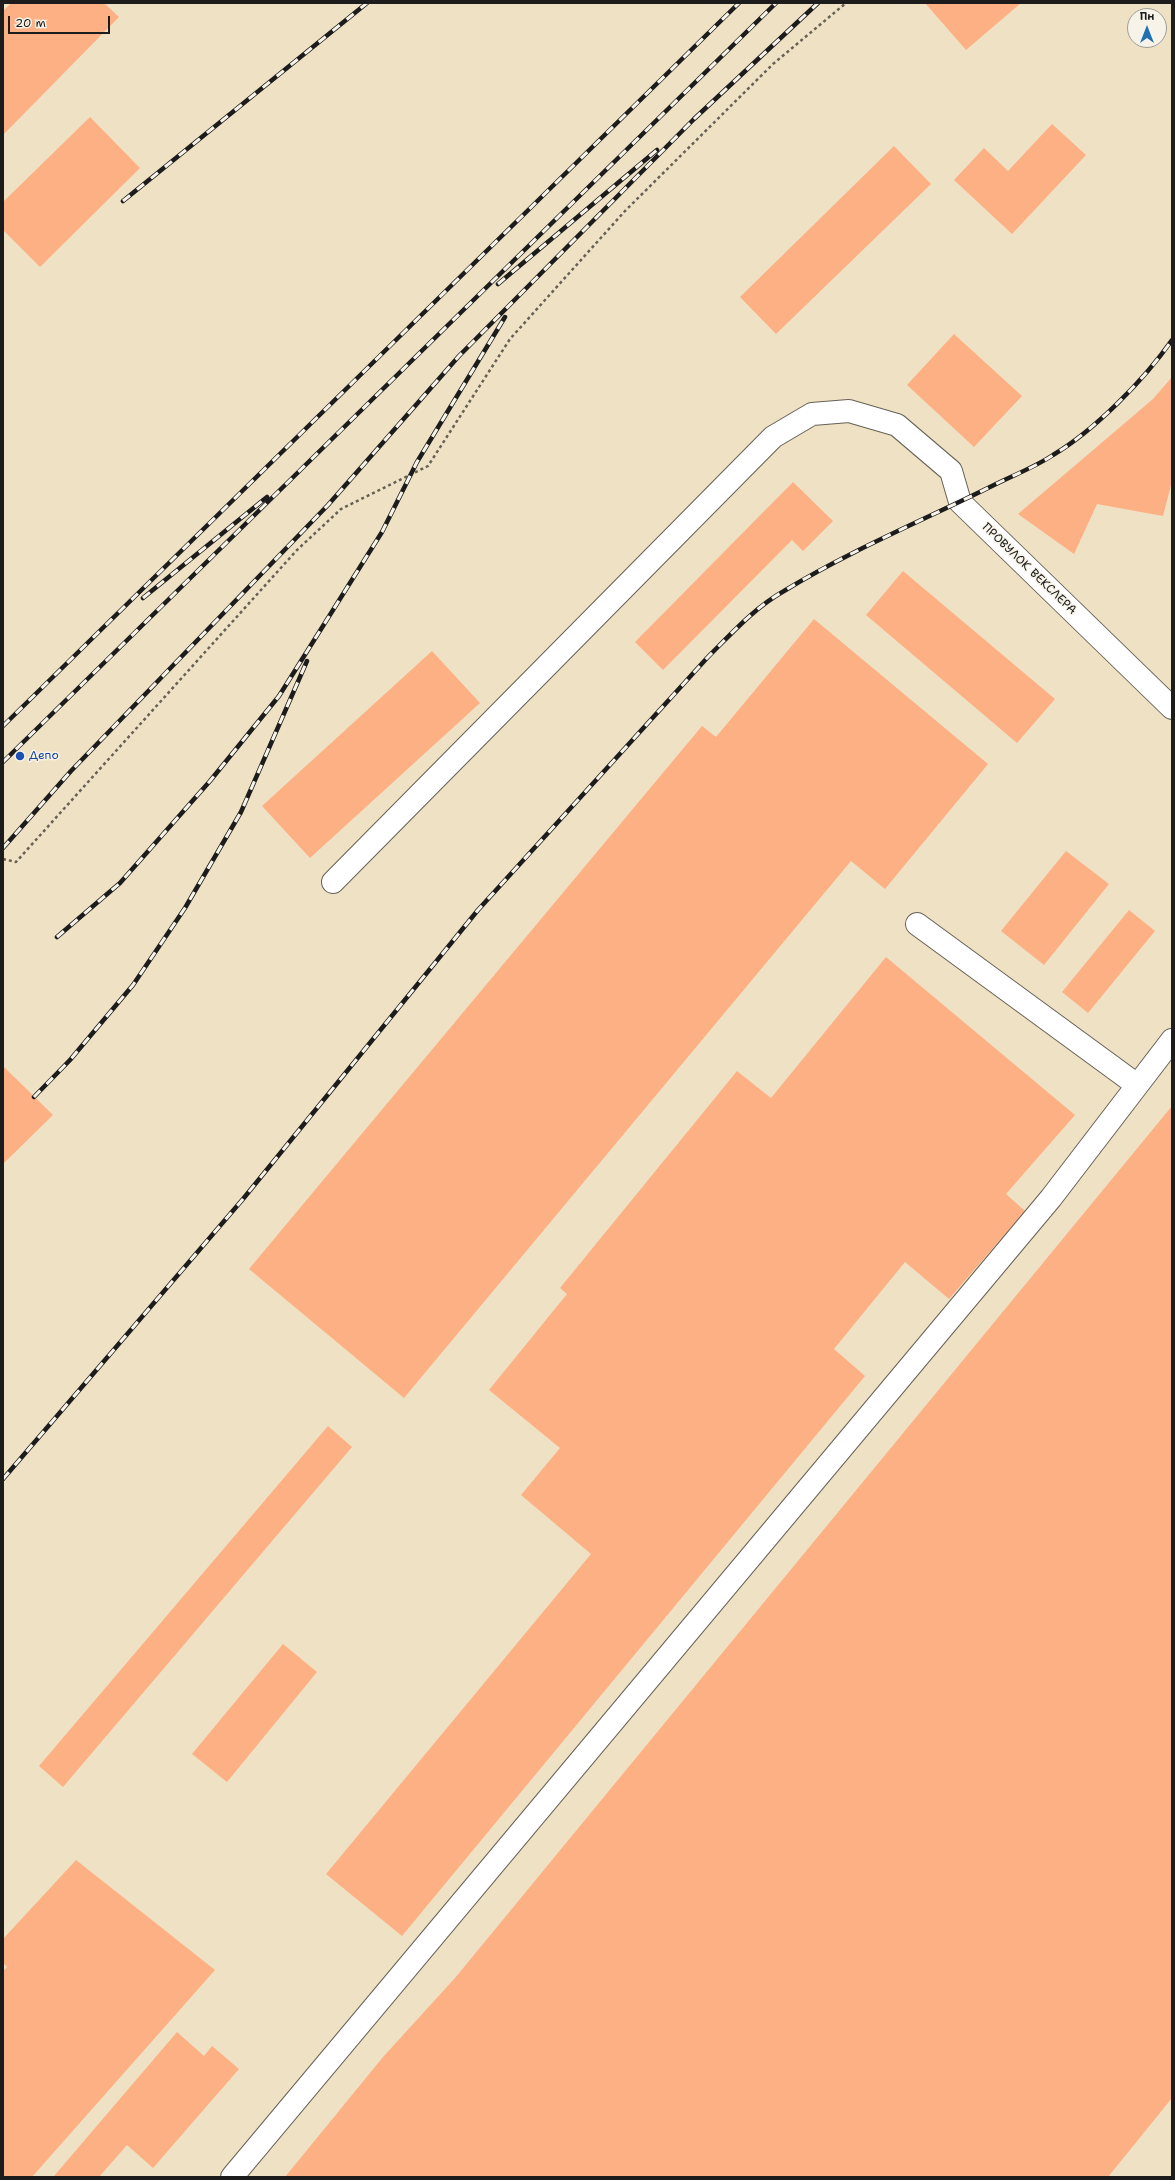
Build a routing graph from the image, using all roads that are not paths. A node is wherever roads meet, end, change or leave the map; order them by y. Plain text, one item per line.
1 (1172, 708) edge
2 (333, 882) dead end
3 (918, 924) dead end
4 (1172, 1040) edge
5 (1137, 1085) junction
6 (232, 2177) edge

1 - 2 street, ПРОВУЛОК ВЕКСЛЕРА
3 - 5 street
4 - 5 street
5 - 6 street

